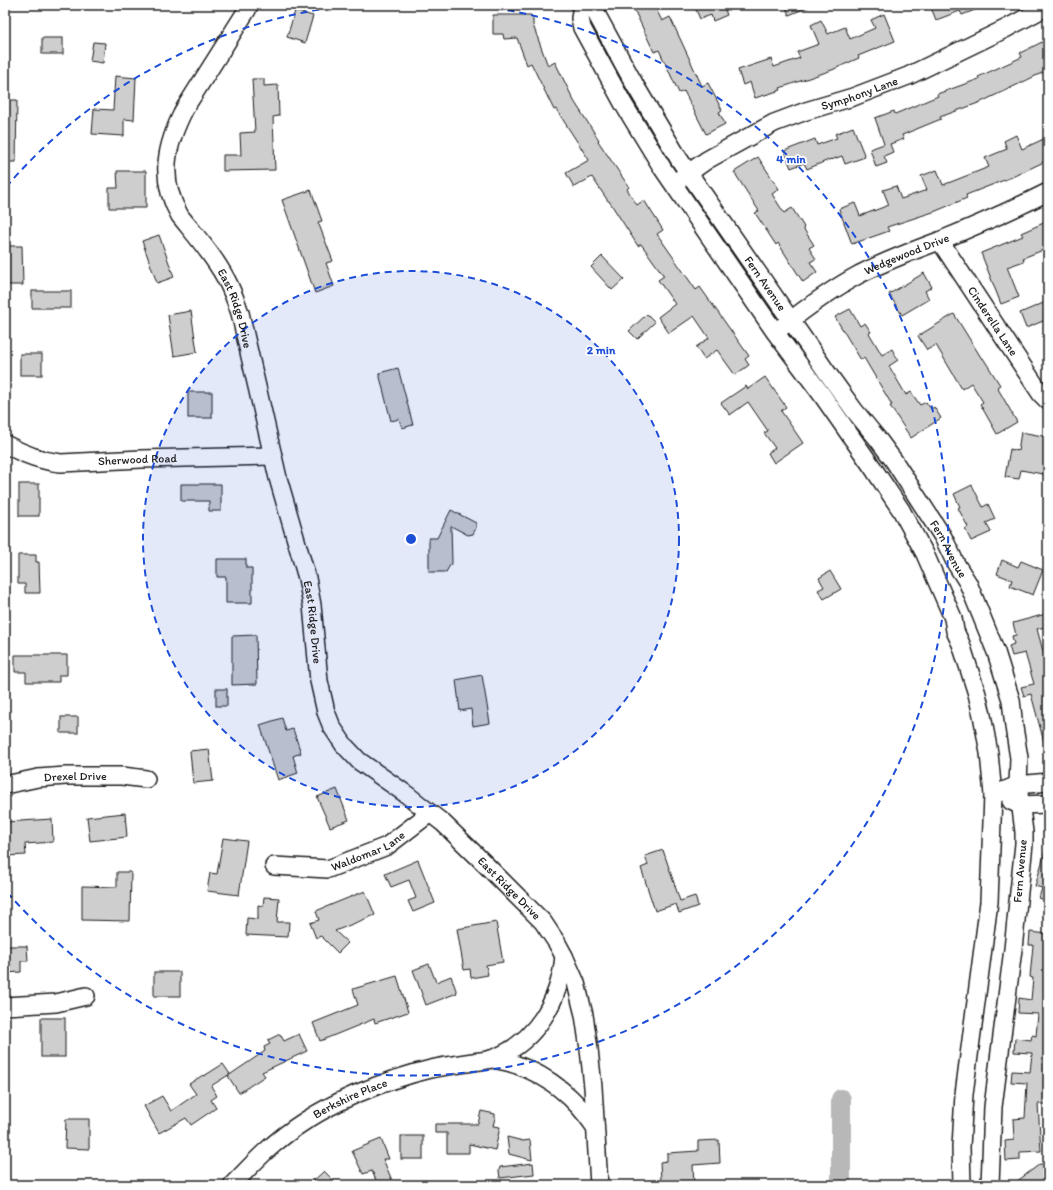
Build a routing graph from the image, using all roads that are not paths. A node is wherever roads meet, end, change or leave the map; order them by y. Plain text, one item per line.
1 (249, 5) edge
2 (582, 5) edge
3 (594, 5) edge
4 (1048, 6) edge
5 (688, 173) junction
6 (674, 184) junction
7 (1048, 192) edge
8 (940, 240) junction
9 (791, 320) junction
10 (775, 332) junction
11 (1048, 401) edge
12 (5, 444) edge
13 (273, 456) junction
14 (146, 779) dead end
15 (1048, 782) edge
16 (5, 785) edge
17 (1018, 785) junction
18 (993, 795) junction
19 (1020, 804) junction
20 (1048, 804) edge
21 (430, 813) junction
22 (274, 866) dead end
23 (564, 956) junction
24 (86, 996) dead end
25 (5, 1006) edge
26 (493, 1059) junction
27 (595, 1127) junction
28 (232, 1185) edge
29 (599, 1185) edge
30 (962, 1185) edge
31 (990, 1185) edge

1 - 13 street, East Ridge Drive
2 - 6 street, Fern Avenue
3 - 5 street, Fern Avenue
4 - 5 street, Symphony Lane
5 - 6 street, Symphony Lane
5 - 9 street, Fern Avenue
6 - 10 street, Fern Avenue
7 - 8 street, Wedgewood Drive
8 - 9 street, Wedgewood Drive
8 - 11 street, Cinderella Lane
9 - 10 street, Wedgewood Drive
9 - 17 street, Fern Avenue
10 - 18 street, Fern Avenue
12 - 13 street, Sherwood Road
13 - 21 street, East Ridge Drive
14 - 16 street, Drexel Drive
15 - 17 street
17 - 18 street
17 - 19 street, Fern Avenue
18 - 19 street
18 - 30 street, Fern Avenue
19 - 20 street
19 - 31 street, Fern Avenue
21 - 22 street, Waldomar Lane
21 - 23 street, East Ridge Drive
23 - 26 street, Berkshire Place
23 - 27 street, East Ridge Drive
24 - 25 street
26 - 27 street, Berkshire Place
26 - 28 street, Berkshire Place
27 - 29 street, East Ridge Drive

